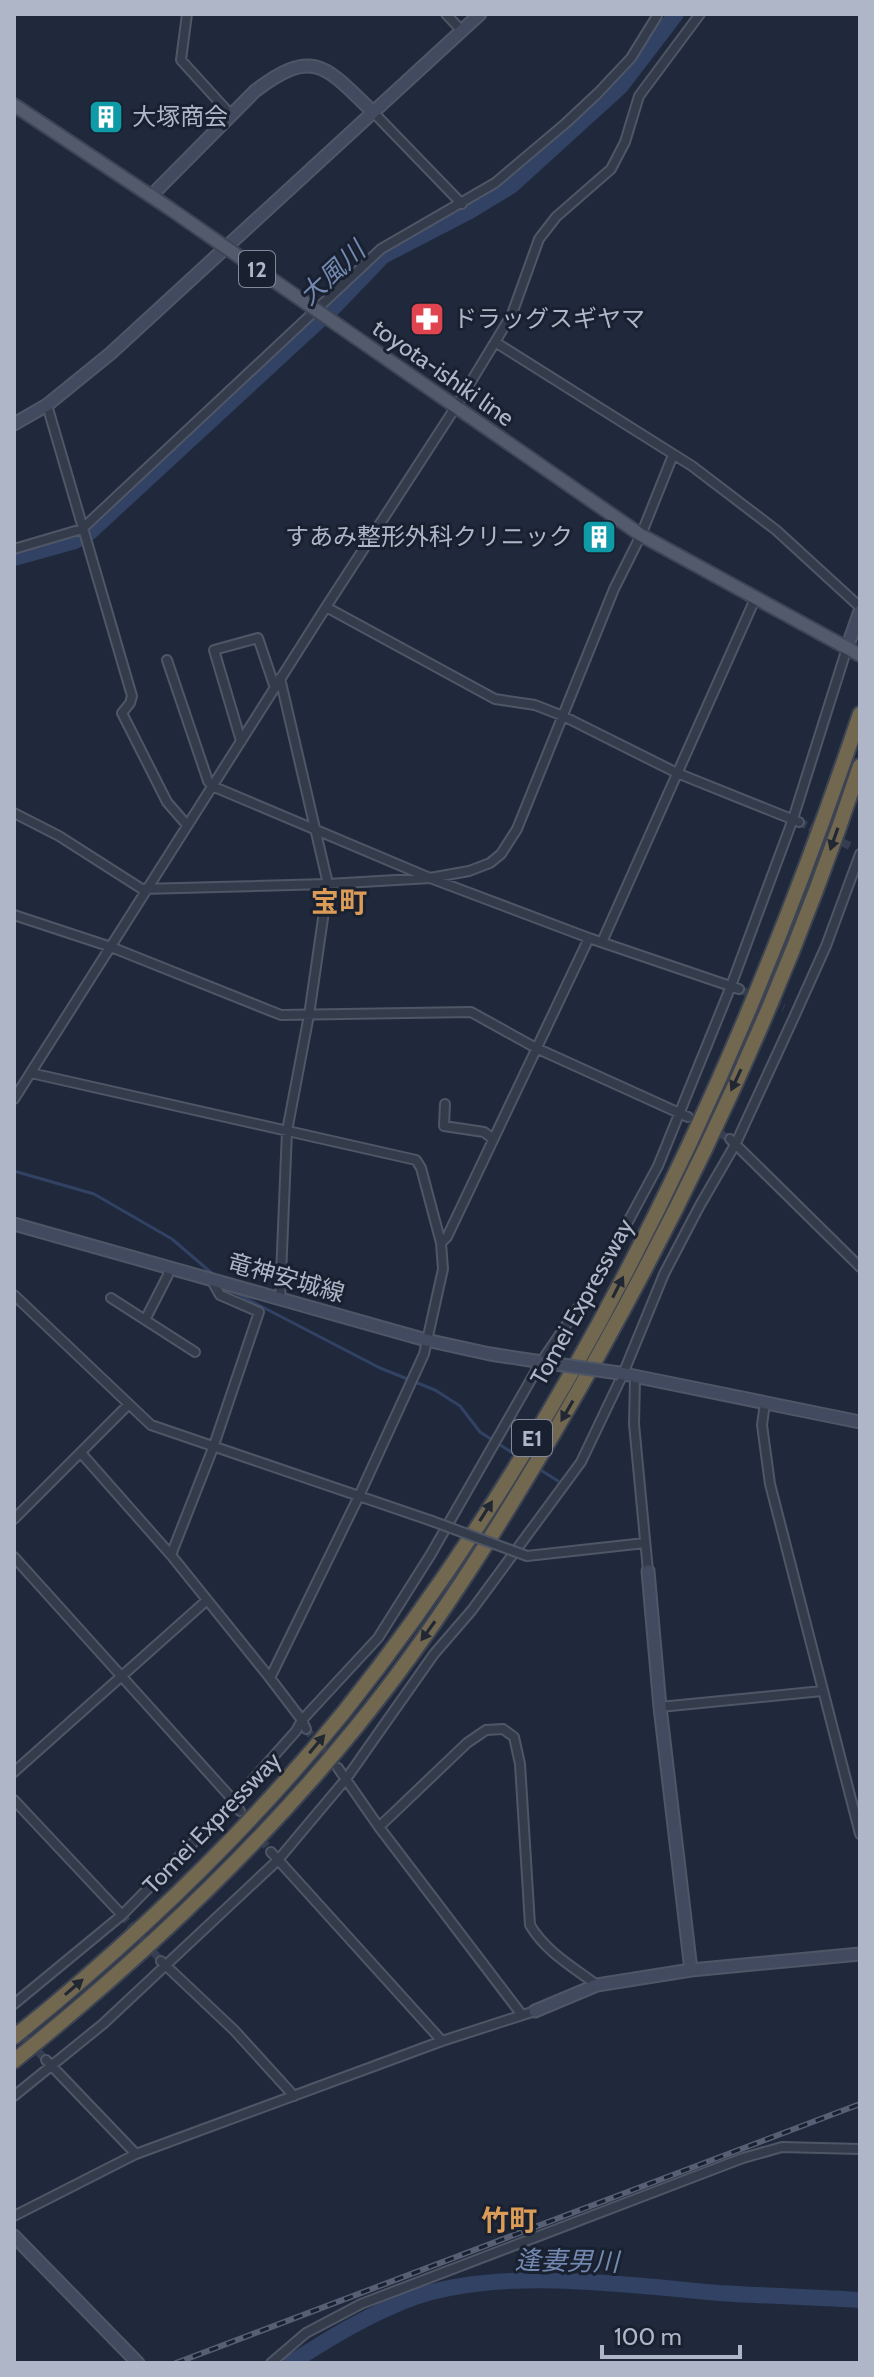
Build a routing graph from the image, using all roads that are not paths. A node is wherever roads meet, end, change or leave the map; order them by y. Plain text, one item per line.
1 (187, 14) edge
2 (446, 14) edge
3 (480, 14) edge
4 (700, 14) edge
5 (657, 16) edge
6 (461, 30) junction
7 (14, 105) edge
8 (373, 112) junction
9 (231, 115) junction
10 (151, 196) junction
11 (462, 204) junction
12 (495, 342) junction
13 (47, 405) junction
14 (455, 408) junction
15 (14, 424) edge
16 (673, 455) junction
17 (82, 529) junction
18 (641, 535) junction
19 (14, 549) edge
20 (755, 599) junction
21 (326, 607) junction
22 (860, 609) edge
23 (847, 648) junction
24 (860, 655) edge
25 (167, 660) dead end
26 (280, 678) junction
27 (275, 688) junction
28 (860, 714) edge
29 (563, 716) junction
30 (241, 741) junction
31 (860, 766) edge
32 (677, 773) junction
33 (212, 786) junction
34 (14, 813) edge
35 (796, 820) junction
36 (187, 825) junction
37 (316, 831) junction
38 (857, 851) edge
39 (430, 878) junction
40 (328, 884) junction
41 (147, 889) junction
42 (14, 915) edge
43 (589, 938) junction
44 (602, 942) junction
45 (111, 947) junction
46 (735, 988) junction
47 (784, 1008) tunnel mouth
48 (309, 1015) junction
49 (795, 1015) junction
50 (536, 1048) junction
51 (31, 1073) junction
52 (14, 1099) edge
53 (445, 1104) dead end
54 (677, 1113) junction
55 (688, 1117) tunnel mouth
56 (287, 1131) junction
57 (493, 1139) junction
58 (733, 1141) junction
59 (14, 1224) edge
60 (441, 1243) junction
61 (168, 1267) junction
62 (860, 1267) edge
63 (210, 1279) junction
64 (14, 1295) edge
65 (111, 1298) dead end
66 (280, 1300) junction
67 (145, 1320) junction
68 (426, 1340) junction
69 (195, 1352) dead end
70 (545, 1363) junction
71 (626, 1375) junction
72 (765, 1403) junction
73 (128, 1405) junction
74 (860, 1422) edge
75 (213, 1448) junction
76 (81, 1453) junction
77 (359, 1496) junction
78 (14, 1519) edge
79 (645, 1543) junction
80 (171, 1555) junction
81 (14, 1557) edge
82 (648, 1571) joint
83 (206, 1601) junction
84 (123, 1677) junction
85 (270, 1678) junction
86 (822, 1691) junction
87 (660, 1707) junction
88 (304, 1725) junction
89 (338, 1768) tunnel mouth
90 (14, 1772) edge
91 (346, 1779) junction
92 (14, 1800) edge
93 (234, 1801) junction
94 (240, 1811) tunnel mouth
95 (379, 1827) junction
96 (860, 1834) edge
97 (271, 1852) tunnel mouth
98 (278, 1860) junction
99 (122, 1915) junction
100 (860, 1954) edge
101 (164, 1964) junction
102 (691, 1970) junction
103 (597, 1985) junction
104 (14, 2004) edge
105 (535, 2011) joint
106 (522, 2015) junction
107 (14, 2037) edge
108 (442, 2041) junction
109 (14, 2061) edge
110 (49, 2064) junction
111 (14, 2096) edge
112 (294, 2096) junction
113 (860, 2149) edge
114 (136, 2154) junction
115 (14, 2216) edge
116 (14, 2236) edge
117 (138, 2363) edge
118 (271, 2363) edge

1 - 9 street
2 - 6 street
3 - 6 street
4 - 12 street
5 - 11 street
6 - 8 street
7 - 10 main road, toyota-ishiki line / 12
8 - 9 street
8 - 11 street
8 - 13 street
9 - 10 street
10 - 14 main road, toyota-ishiki line / 12, bridge
11 - 17 street
12 - 14 street
12 - 16 street
13 - 15 street
13 - 17 street
14 - 18 main road, toyota-ishiki line / 12
14 - 21 street
16 - 18 street
16 - 22 street
17 - 19 street
17 - 36 street
18 - 20 main road, toyota-ishiki line / 12
18 - 29 street
20 - 23 main road, toyota-ishiki line / 12
20 - 32 street
21 - 26 street
21 - 29 street
22 - 23 street
23 - 24 main road, toyota-ishiki line / 12
23 - 35 street
25 - 33 street
26 - 27 street
26 - 37 street
27 - 30 street
27 - 30 street
107 -> 28 highway, Tomei Expressway / E1
29 - 32 street
29 - 39 street
30 - 33 street
31 -> 109 highway, Tomei Expressway / E1
32 - 35 street
32 - 44 street
33 - 36 street
33 - 37 street
34 - 41 street
35 - 46 street
36 - 41 street
37 - 39 street
37 - 40 street
38 - 49 street
39 - 40 street
39 - 43 street
40 - 41 street
40 - 48 street
41 - 45 street
42 - 45 street
43 - 44 street
43 - 50 street
44 - 46 street
45 - 48 street
45 - 51 street
46 - 54 street
47 - 49 street
48 - 50 street
48 - 56 street
49 - 58 street
50 - 54 street
50 - 57 street
51 - 52 street
51 - 56 street
53 - 57 street
54 - 55 street
54 - 70 street
56 - 60 street
56 - 66 street
57 - 60 street
58 - 62 street
58 - 71 street
59 - 61 street, 竜神安城線
60 - 68 street
61 - 63 street, 竜神安城線
61 - 67 street
63 - 66 street, 竜神安城線
63 - 75 street
64 - 73 street
65 - 67 street
66 - 68 street, 竜神安城線
67 - 69 street
68 - 70 street, 竜神安城線
68 - 77 street
70 - 71 street, 竜神安城線, bridge
70 - 88 street
71 - 72 street
71 - 79 street
71 - 91 street
72 - 74 street
72 - 86 street
73 - 75 street
73 - 76 street
75 - 77 street
75 - 80 street
76 - 78 street
76 - 80 street
77 - 79 street, bridge
77 - 85 street
79 - 82 street
80 - 83 street
81 - 84 street
82 - 87 street
83 - 84 street
83 - 85 street
84 - 90 street
84 - 93 street
85 - 88 street
86 - 87 street
86 - 96 street
87 - 102 street
88 - 93 street
89 - 91 street
91 - 95 street
91 - 98 street
92 - 99 street
93 - 94 street
93 - 99 street
95 - 103 street
95 - 106 street
97 - 98 street
98 - 101 street
98 - 108 street
99 - 104 street
100 - 102 street
101 - 110 street
101 - 112 street
102 - 103 street
103 - 105 street
105 - 106 street
106 - 108 street
108 - 112 street
110 - 111 street
110 - 114 street
112 - 114 street
113 - 118 street
114 - 115 street
116 - 117 street

